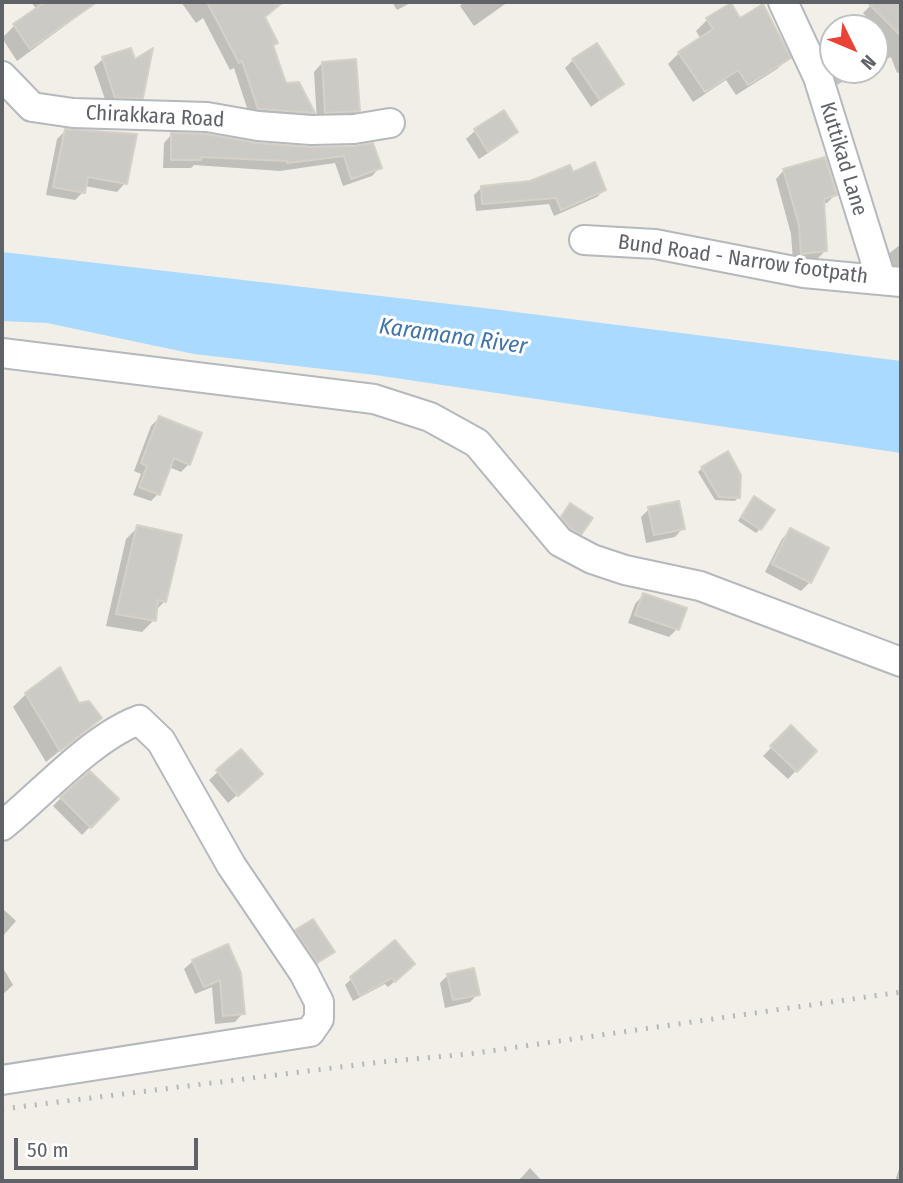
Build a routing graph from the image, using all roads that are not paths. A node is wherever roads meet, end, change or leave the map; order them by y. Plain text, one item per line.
1 (783, 2) edge
2 (4, 80) edge
3 (390, 124) dead end
4 (584, 240) dead end
5 (891, 280) edge
6 (2, 353) edge
7 (901, 662) edge
8 (2, 826) edge
9 (2, 1080) edge

1 - 5 street, Kuttikad Lane
2 - 3 street, Chirakkara Road
4 - 5 street, Bund Road - Narrow footpath
6 - 7 street
8 - 9 street

